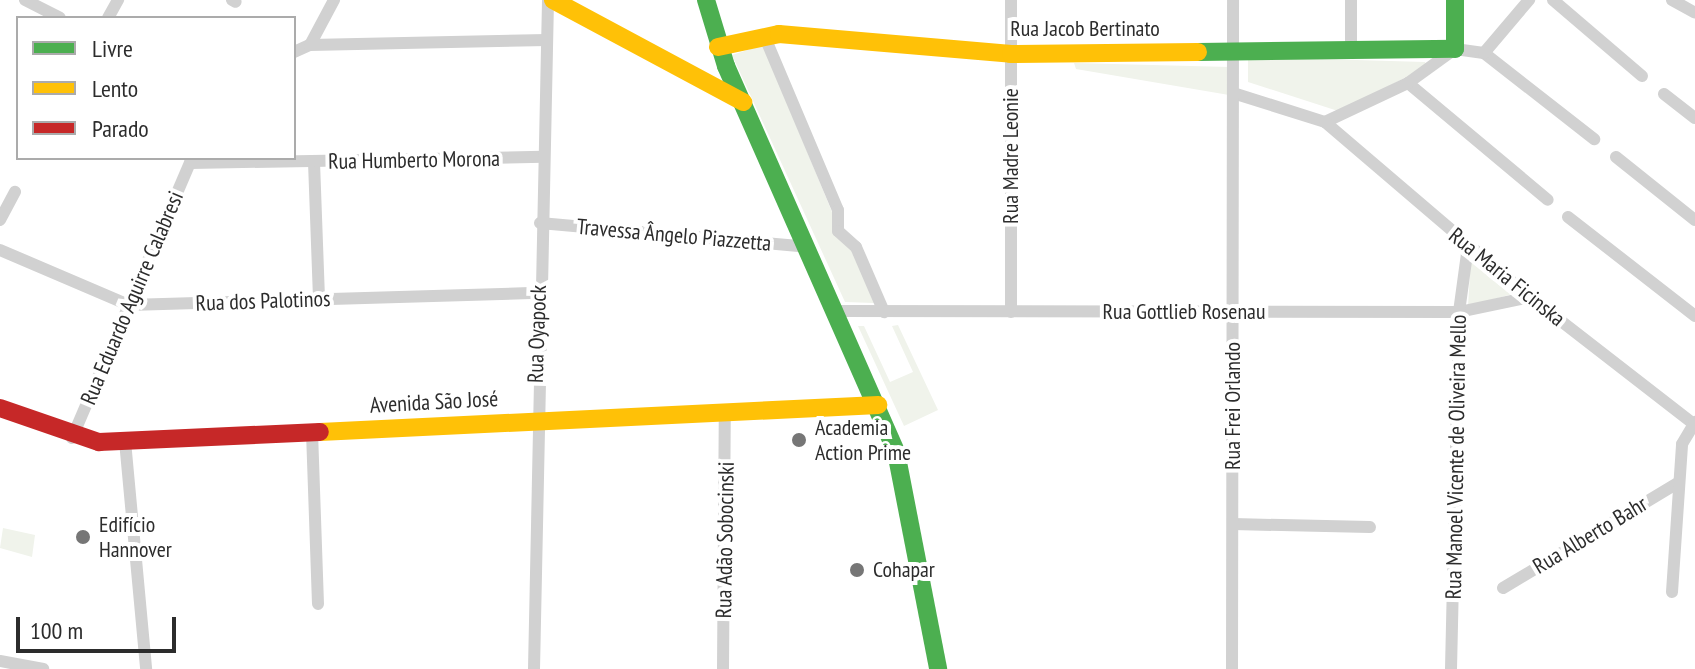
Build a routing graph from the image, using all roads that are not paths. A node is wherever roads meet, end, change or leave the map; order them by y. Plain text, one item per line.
1 (25, 0) edge
2 (334, 0) edge
3 (550, 0) edge
4 (706, 0) edge
5 (1011, 0) edge
6 (1233, 0) edge
7 (1351, 0) edge
8 (1455, 0) edge
9 (1529, 0) edge
10 (1553, 0) edge
11 (1678, 2) edge
12 (1695, 13) edge
13 (56, 16) edge
14 (764, 35) junction
15 (547, 40) junction
16 (310, 45) junction
17 (718, 47) junction
18 (1351, 49) junction
19 (1455, 49) junction
20 (296, 51) edge
21 (1233, 52) junction
22 (1484, 53) junction
23 (1011, 54) junction
24 (1642, 76) dead end
25 (1408, 83) junction
26 (1233, 93) junction
27 (1664, 94) dead end
28 (743, 102) junction
29 (1695, 118) edge
30 (1325, 122) junction
31 (1594, 139) dead end
32 (543, 157) junction
33 (1616, 157) dead end
34 (191, 160) edge
35 (314, 162) junction
36 (15, 192) dead end
37 (1548, 200) dead end
38 (1568, 217) dead end
39 (0, 220) edge
40 (1695, 220) edge
41 (540, 223) junction
42 (1468, 246) junction
43 (807, 247) junction
44 (0, 250) edge
45 (538, 293) junction
46 (1530, 297) junction
47 (319, 300) junction
48 (129, 305) junction
49 (836, 311) junction
50 (884, 312) junction
51 (1011, 312) junction
52 (1233, 312) junction
53 (1459, 312) junction
54 (1695, 316) edge
55 (878, 405) junction
56 (0, 408) edge
57 (725, 412) junction
58 (534, 421) junction
59 (1695, 424) edge
60 (312, 432) junction
61 (72, 438) junction
62 (125, 441) junction
63 (1678, 483) junction
64 (1233, 524) junction
65 (1370, 527) dead end
66 (1503, 588) dead end
67 (1672, 592) dead end
68 (318, 604) dead end
69 (0, 661) edge
70 (43, 669) edge
71 (146, 669) edge
72 (534, 669) edge
73 (723, 669) edge
74 (938, 669) edge
75 (1232, 669) edge
76 (1451, 669) edge

1 - 13 street
2 - 16 street
3 - 15 street, Rua Oyapock
3 - 28 street
4 - 17 street
5 - 23 street, Rua Madre Leonie
6 - 21 street, Rua Frei Orlando
7 - 18 street
8 - 19 street
9 - 22 street
10 - 24 street
11 - 12 street
14 - 17 street, Rua Jacob Bertinato
14 - 23 street, Rua Jacob Bertinato
14 - 50 street
15 - 16 street
15 - 32 street, Rua Oyapock
16 - 20 street
17 - 28 street
18 - 19 street, Rua Jacob Bertinato
18 - 21 street, Rua Jacob Bertinato
19 - 22 street
19 - 25 street
21 - 23 street, Rua Jacob Bertinato
21 - 26 street, Rua Frei Orlando
22 - 31 street
23 - 51 street, Rua Madre Leonie
25 - 30 street
25 - 37 street
26 - 30 street
26 - 52 street, Rua Frei Orlando
27 - 29 street
28 - 43 street
30 - 42 street, Rua Maria Ficinska
32 - 35 street, Rua Humberto Morona
32 - 41 street, Rua Oyapock
33 - 40 street
34 - 35 street, Rua Humberto Morona
34 - 48 street, Rua Eduardo Aguirre Calabresi
35 - 47 street
36 - 39 street
38 - 54 street
41 - 43 street, Travessa Ângelo Piazzetta
41 - 45 street, Rua Oyapock
42 - 46 street, Rua Maria Ficinska
42 - 53 street, Rua Manoel Vicente de Oliveira Mello
43 - 49 street
44 - 48 street, Rua dos Palotinos
45 - 47 street, Rua dos Palotinos
45 - 58 street, Rua Oyapock
46 - 53 street, Rua Gottlieb Rosenau
46 - 59 street, Rua Maria Ficinska
47 - 48 street, Rua dos Palotinos
48 - 61 street, Rua Eduardo Aguirre Calabresi
49 - 50 street, Rua Gottlieb Rosenau
49 - 55 street
50 - 51 street, Rua Gottlieb Rosenau
51 - 52 street, Rua Gottlieb Rosenau
52 - 53 street, Rua Gottlieb Rosenau
52 - 64 street, Rua Frei Orlando
53 - 76 street, Rua Manoel Vicente de Oliveira Mello
55 - 57 street, Avenida São José
55 - 74 street
56 - 61 street, Avenida São José
57 - 58 street, Avenida São José
57 - 73 street, Rua Adão Sobocinski
58 - 60 street, Avenida São José
58 - 72 street, Rua Oyapock
59 - 63 street
60 - 62 street, Avenida São José
60 - 68 street
61 - 62 street, Avenida São José
62 - 71 street
63 - 66 street, Rua Alberto Bahr
63 - 67 street
64 - 65 street
64 - 75 street, Rua Frei Orlando
69 - 70 street

